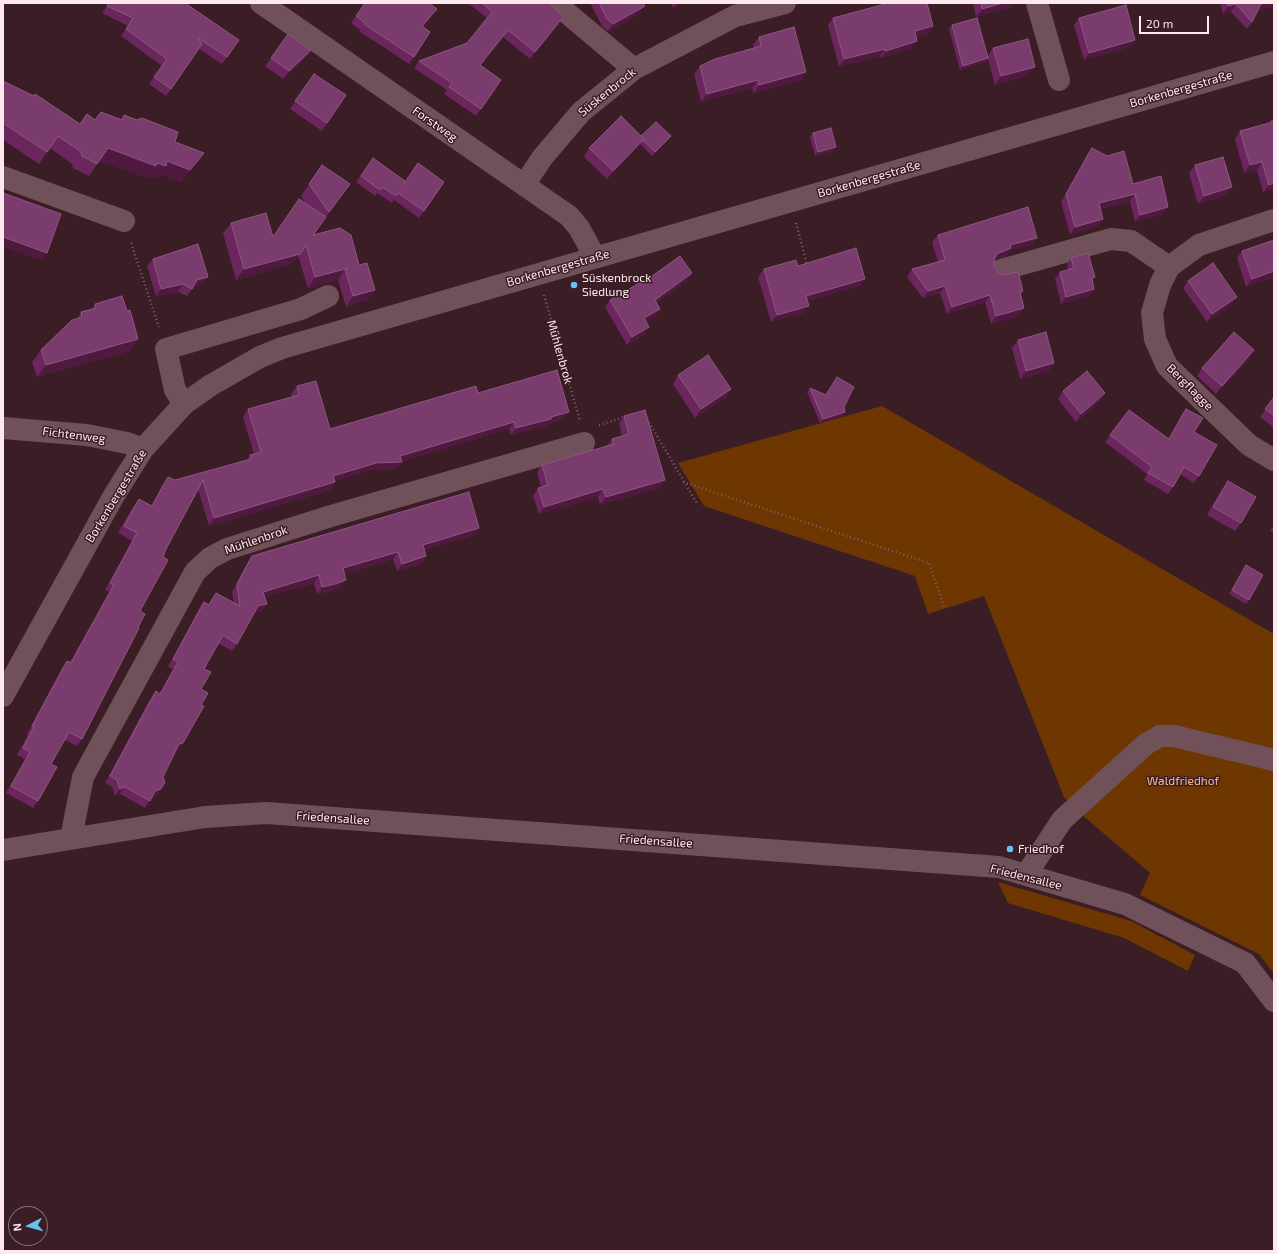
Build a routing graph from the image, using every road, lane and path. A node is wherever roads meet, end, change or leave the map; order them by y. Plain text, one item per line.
1 (261, 3) edge
2 (555, 3) edge
3 (785, 3) edge
4 (1037, 3) edge
5 (733, 10) edge
6 (1274, 62) edge
7 (634, 69) junction
8 (1059, 80) dead end
9 (3, 177) edge
10 (524, 185) junction
11 (791, 201) junction
12 (1274, 220) edge
13 (124, 221) joint
14 (595, 257) junction
15 (807, 265) edge
16 (1170, 267) junction
17 (1001, 270) dead end
18 (538, 274) junction
19 (328, 296) dead end
20 (166, 349) junction
21 (184, 404) junction
22 (627, 416) edge
23 (646, 418) edge
24 (598, 425) dead end
25 (3, 428) edge
26 (582, 432) joint
27 (143, 449) junction
28 (1274, 460) edge
29 (684, 482) junction
30 (698, 505) dead end
31 (945, 608) dead end
32 (3, 696) edge
33 (1274, 760) edge
34 (72, 838) junction
35 (3, 850) edge
36 (1026, 875) junction
37 (1274, 1001) edge

1 - 10 street, Forstweg
2 - 7 street
3 - 5 street, Süskenbrock
4 - 8 street
5 - 7 street, Süskenbrock
6 - 11 street, Borkenbergestraße
7 - 10 street, Süskenbrock
9 - 13 street
10 - 14 street, Forstweg
11 - 14 street, Borkenbergestraße
11 - 15 path
12 - 16 street, Bergflagge
13 - 20 path
14 - 18 street, Borkenbergestraße
16 - 17 street
16 - 28 street, Bergflagge
18 - 21 street, Borkenbergestraße
18 - 26 path, Mühlenbrok
19 - 20 street
20 - 21 street
21 - 27 street, Borkenbergestraße
22 - 24 path
23 - 29 path
25 - 27 street, Fichtenweg
26 - 34 street, Mühlenbrok
27 - 32 street, Borkenbergestraße
29 - 30 path
29 - 31 path
33 - 36 street
34 - 35 street, Friedensallee
34 - 36 street, Friedensallee
36 - 37 street, Friedensallee

